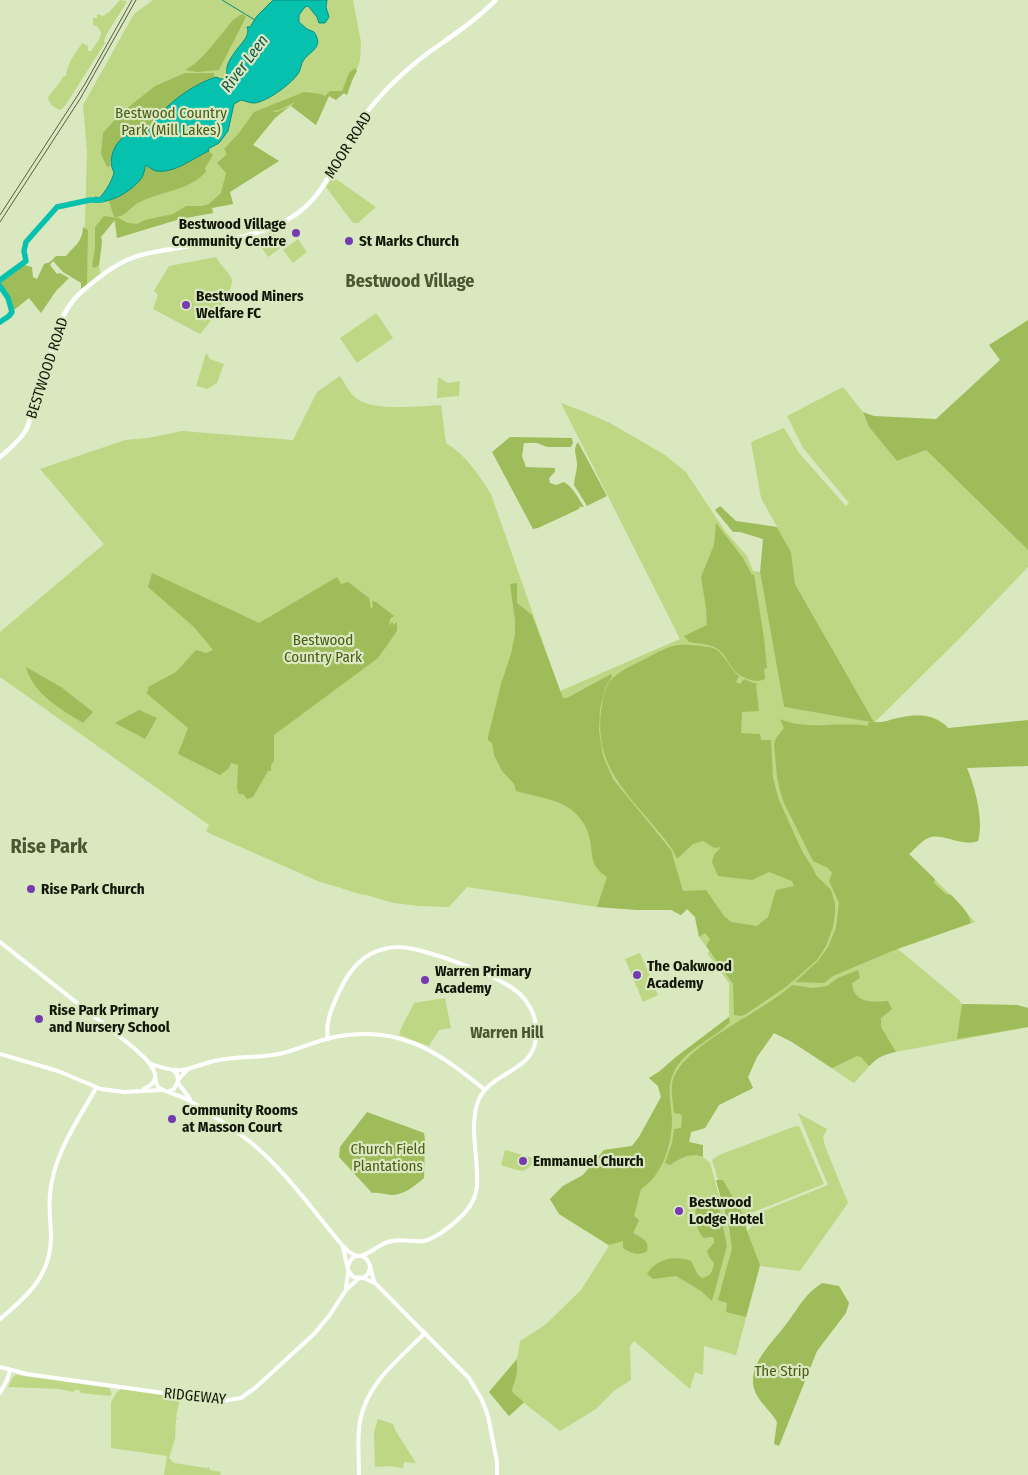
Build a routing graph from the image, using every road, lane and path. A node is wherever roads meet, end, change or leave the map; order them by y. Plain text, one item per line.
1 (496, 0) edge
2 (238, 237) joint
3 (0, 457) edge
4 (0, 942) edge
5 (328, 1039) junction
6 (0, 1054) edge
7 (149, 1063) junction
8 (167, 1068) junction
9 (172, 1069) junction
10 (188, 1069) junction
11 (155, 1078) junction
12 (178, 1081) junction
13 (94, 1087) junction
14 (142, 1090) junction
15 (164, 1090) junction
16 (485, 1090) junction
17 (193, 1102) junction
18 (342, 1244) junction
19 (374, 1251) junction
20 (359, 1256) junction
21 (370, 1263) junction
22 (348, 1268) junction
23 (370, 1268) junction
24 (361, 1278) junction
25 (375, 1283) junction
26 (346, 1290) junction
27 (0, 1319) edge
28 (425, 1333) junction
29 (0, 1368) edge
30 (10, 1370) junction
31 (0, 1393) edge
32 (359, 1475) edge
33 (497, 1475) edge

1 - 2 main road, MOOR ROAD
2 - 3 main road, BESTWOOD ROAD
4 - 7 street
5 - 10 street
5 - 16 street
5 - 16 street
6 - 13 street
7 - 8 street
7 - 11 street
8 - 9 street
8 - 11 street
9 - 10 street
9 - 12 street
10 - 12 street
11 - 14 street
11 - 15 street
12 - 15 street
12 - 17 street
13 - 14 street
13 - 27 street
14 - 15 street
15 - 17 street
16 - 19 street
17 - 18 street
18 - 20 street
18 - 22 street
19 - 20 street
19 - 21 street
20 - 21 street
20 - 22 street
21 - 23 street
22 - 24 street
22 - 26 street, RIDGEWAY
23 - 24 street
23 - 25 street
24 - 25 street
24 - 26 street, RIDGEWAY
25 - 28 street
26 - 30 street, RIDGEWAY
28 - 32 street
28 - 33 street
29 - 30 street, RIDGEWAY
30 - 31 street

